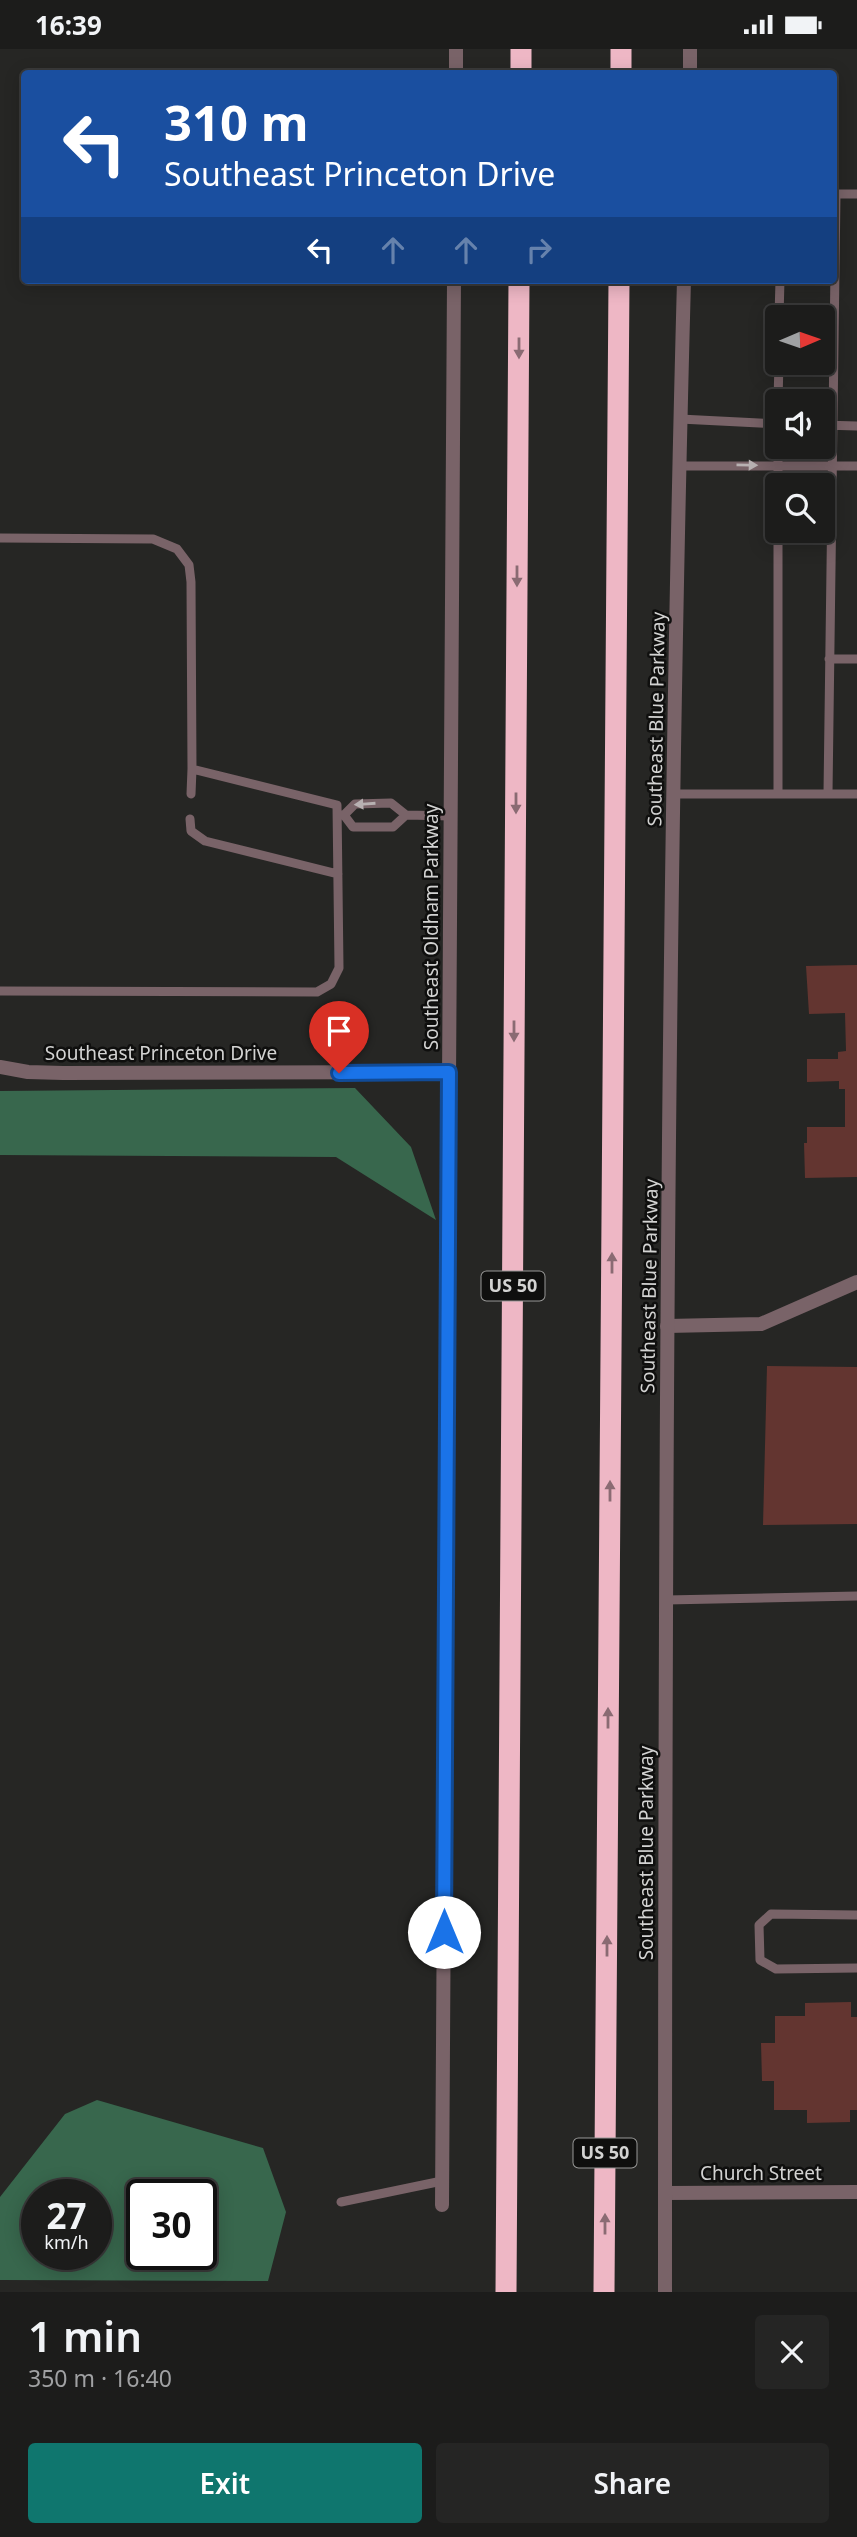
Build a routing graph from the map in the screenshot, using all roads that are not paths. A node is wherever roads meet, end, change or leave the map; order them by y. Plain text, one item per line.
1 (456, 49) edge
2 (521, 49) edge
3 (621, 49) edge
4 (690, 49) edge
5 (456, 70) edge
6 (521, 70) edge
7 (621, 70) edge
8 (690, 70) edge
9 (837, 194) edge
10 (857, 194) edge
11 (454, 284) edge
12 (519, 284) edge
13 (619, 284) edge
14 (684, 284) edge
15 (780, 284) edge
16 (834, 284) edge
17 (779, 305) edge
18 (835, 389) edge
19 (680, 419) junction
20 (765, 423) edge
21 (835, 425) edge
22 (857, 426) edge
23 (778, 459) edge
24 (833, 459) edge
25 (778, 465) junction
26 (833, 465) junction
27 (678, 466) junction
28 (857, 466) edge
29 (778, 473) edge
30 (0, 538) edge
31 (778, 543) edge
32 (829, 659) junction
33 (857, 659) edge
34 (192, 769) junction
35 (778, 793) junction
36 (828, 793) junction
37 (191, 794) dead end
38 (675, 794) junction
39 (857, 794) edge
40 (341, 815) junction
41 (406, 815) junction
42 (451, 815) junction
43 (190, 819) dead end
44 (338, 874) junction
45 (0, 991) edge
46 (0, 1067) edge
47 (449, 1072) junction
48 (857, 1282) edge
49 (667, 1326) junction
50 (857, 1596) edge
51 (666, 1599) junction
52 (857, 1915) edge
53 (857, 1968) edge
54 (442, 2181) junction
55 (857, 2192) edge
56 (665, 2193) junction
57 (341, 2203) dead end
58 (442, 2205) dead end
59 (506, 2292) edge
60 (604, 2292) edge
61 (664, 2292) edge

1 - 5 street
2 - 6 highway
3 - 7 highway
4 - 8 street
9 - 10 lane
11 - 42 street, Southeast Oldham Parkway
12 -> 59 highway, US 50
60 -> 13 highway, US 50
14 - 19 street, Southeast Blue Parkway
15 - 17 lane
16 - 18 lane
19 - 20 lane
19 - 27 street, Southeast Blue Parkway
21 - 22 lane
23 - 25 lane
24 - 26 lane
25 - 26 lane
27 -> 25 lane
25 - 29 lane
26 - 28 lane
26 - 32 lane
27 - 38 street, Southeast Blue Parkway
30 - 34 lane
31 - 35 lane
32 - 33 lane
32 - 36 lane
34 - 37 lane
34 - 40 lane
35 - 36 lane
35 - 38 lane
36 - 39 lane
38 - 49 street, Southeast Blue Parkway
41 -> 40 lane
40 - 41 lane
40 - 44 lane
41 - 42 lane
42 - 47 street, Southeast Oldham Parkway
43 - 44 lane
44 - 45 lane
46 - 47 street, Southeast Princeton Drive
47 - 54 street, Southeast Oldham Parkway
48 - 49 street
49 - 51 street, Southeast Blue Parkway
50 - 51 lane
51 - 56 street, Southeast Blue Parkway
52 - 53 lane
54 - 57 lane
54 - 58 street, Southeast Oldham Parkway
55 - 56 street, Church Street
56 - 61 street, Southeast Blue Parkway

